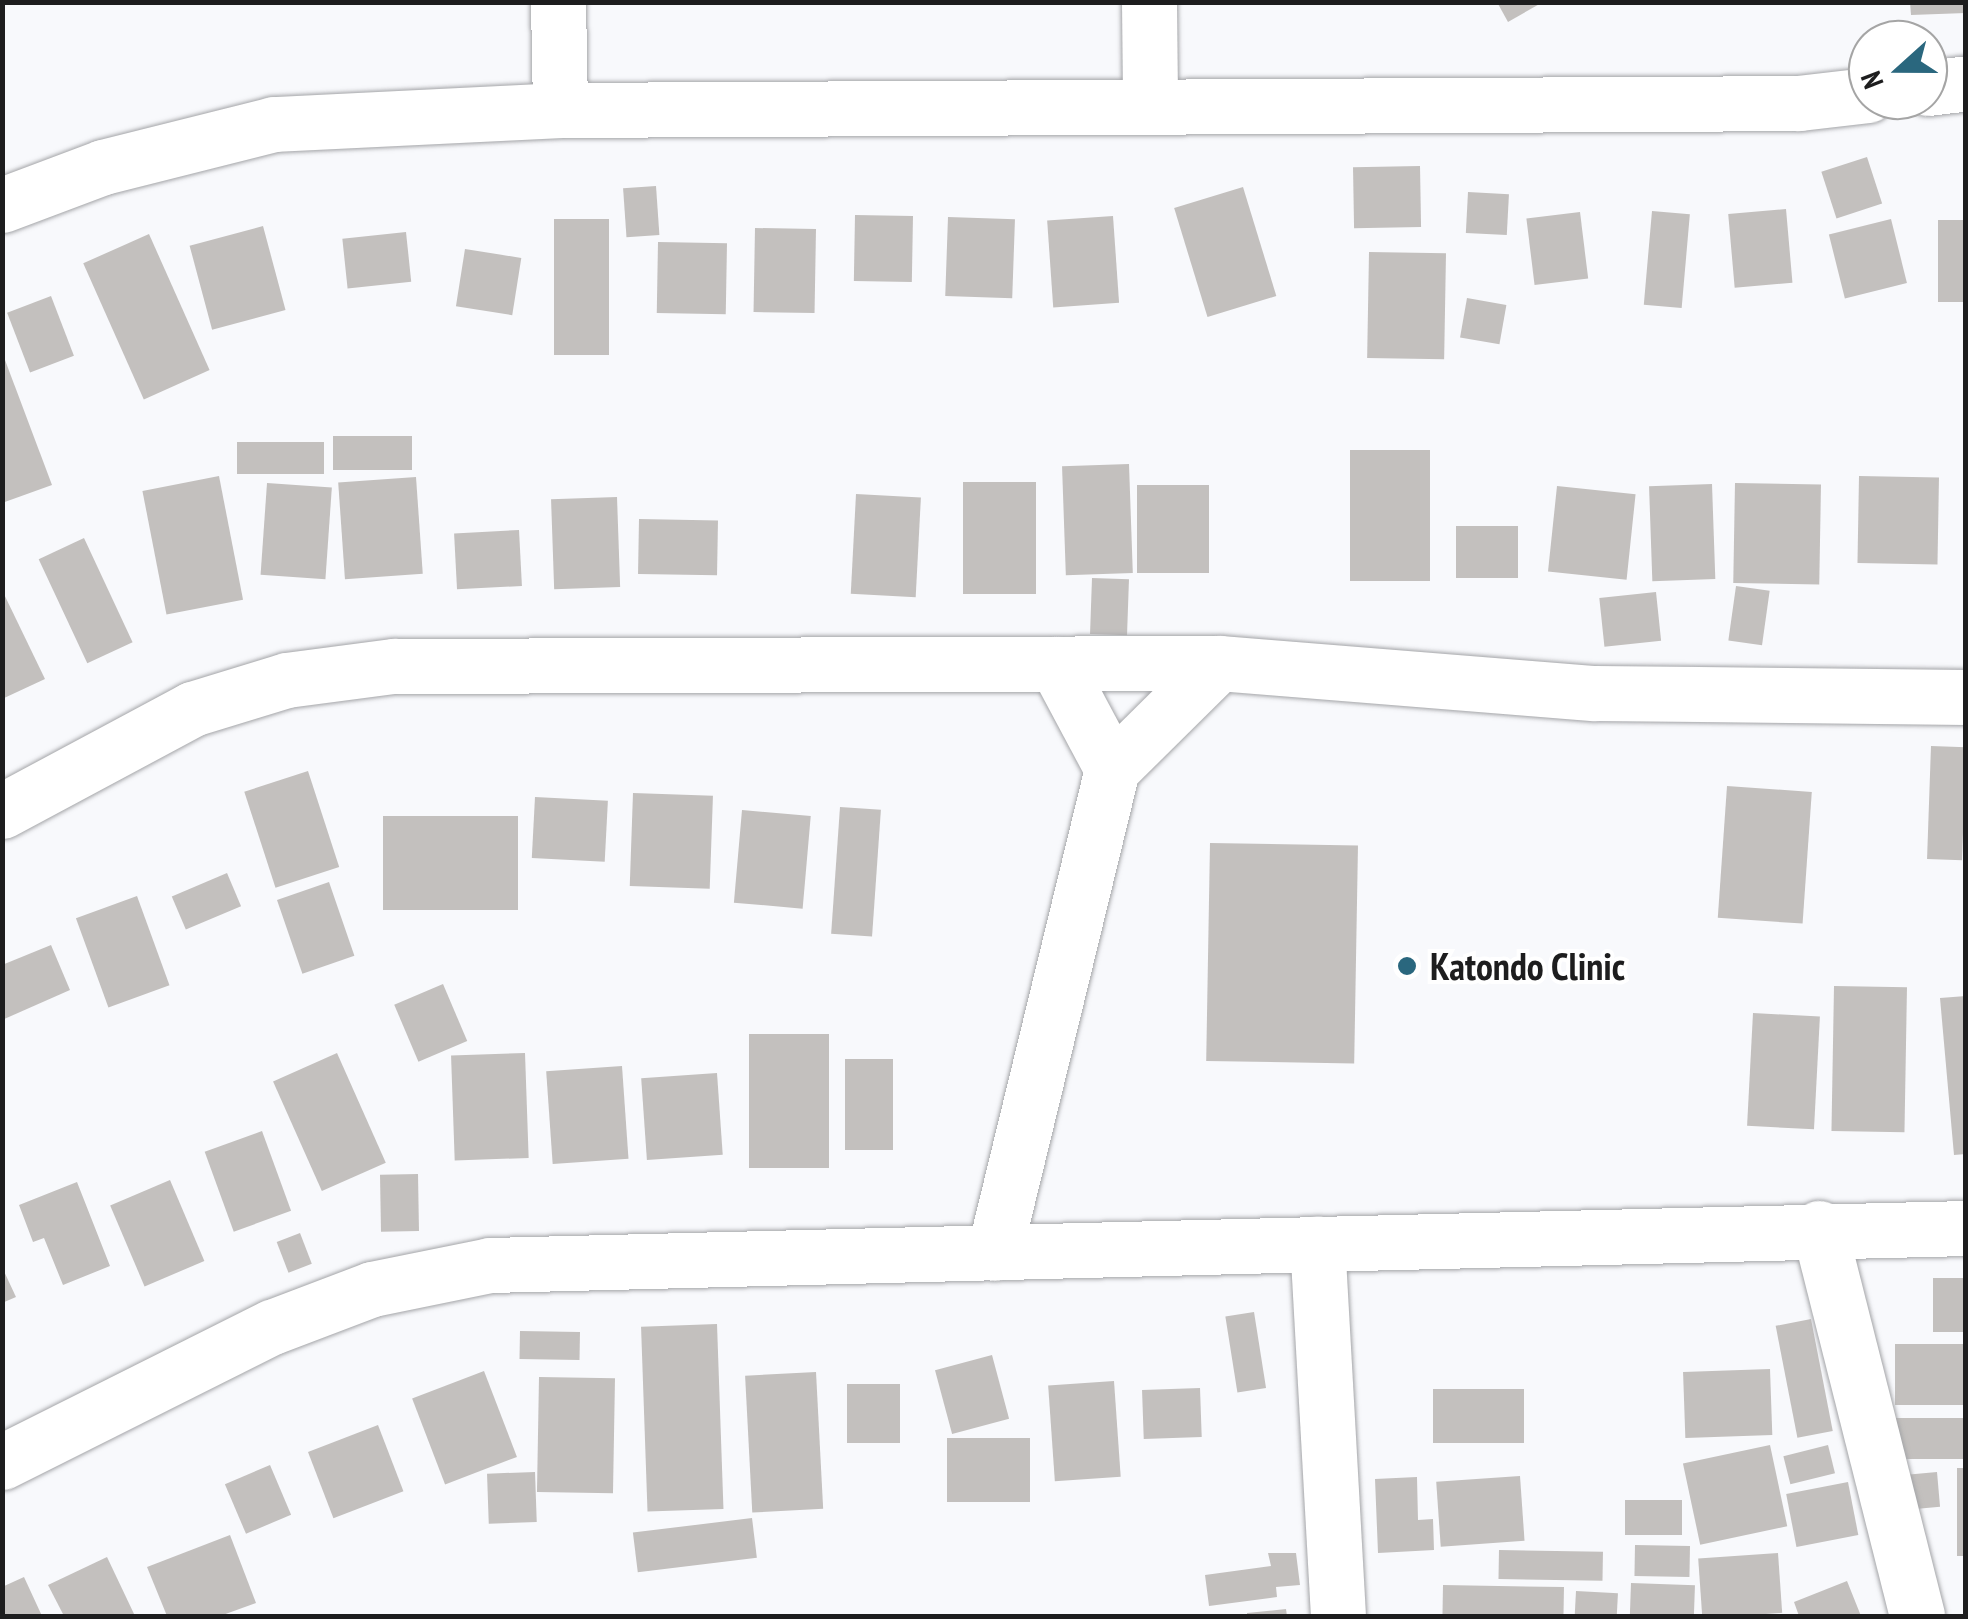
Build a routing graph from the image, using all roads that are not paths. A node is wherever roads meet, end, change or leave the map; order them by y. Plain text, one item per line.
1 (558, 2) edge
2 (1149, 2) edge
3 (1848, 97) edge
4 (1150, 102) junction
5 (560, 110) junction
6 (2, 206) edge
7 (1219, 663) junction
8 (1056, 664) junction
9 (1966, 697) edge
10 (1112, 770) junction
11 (2, 811) edge
12 (1820, 1228) junction
13 (1966, 1228) edge
14 (1317, 1244) junction
15 (994, 1253) junction
16 (2, 1462) edge
17 (1338, 1616) edge
18 (1917, 1616) edge

1 - 5 street
2 - 4 street
3 - 4 street
4 - 5 street
5 - 6 street
7 - 8 street
7 - 9 street
7 - 10 street
8 - 10 street
8 - 11 street
10 - 15 street
12 - 13 street
12 - 14 street
12 - 18 street
14 - 15 street
14 - 17 street
15 - 16 street

